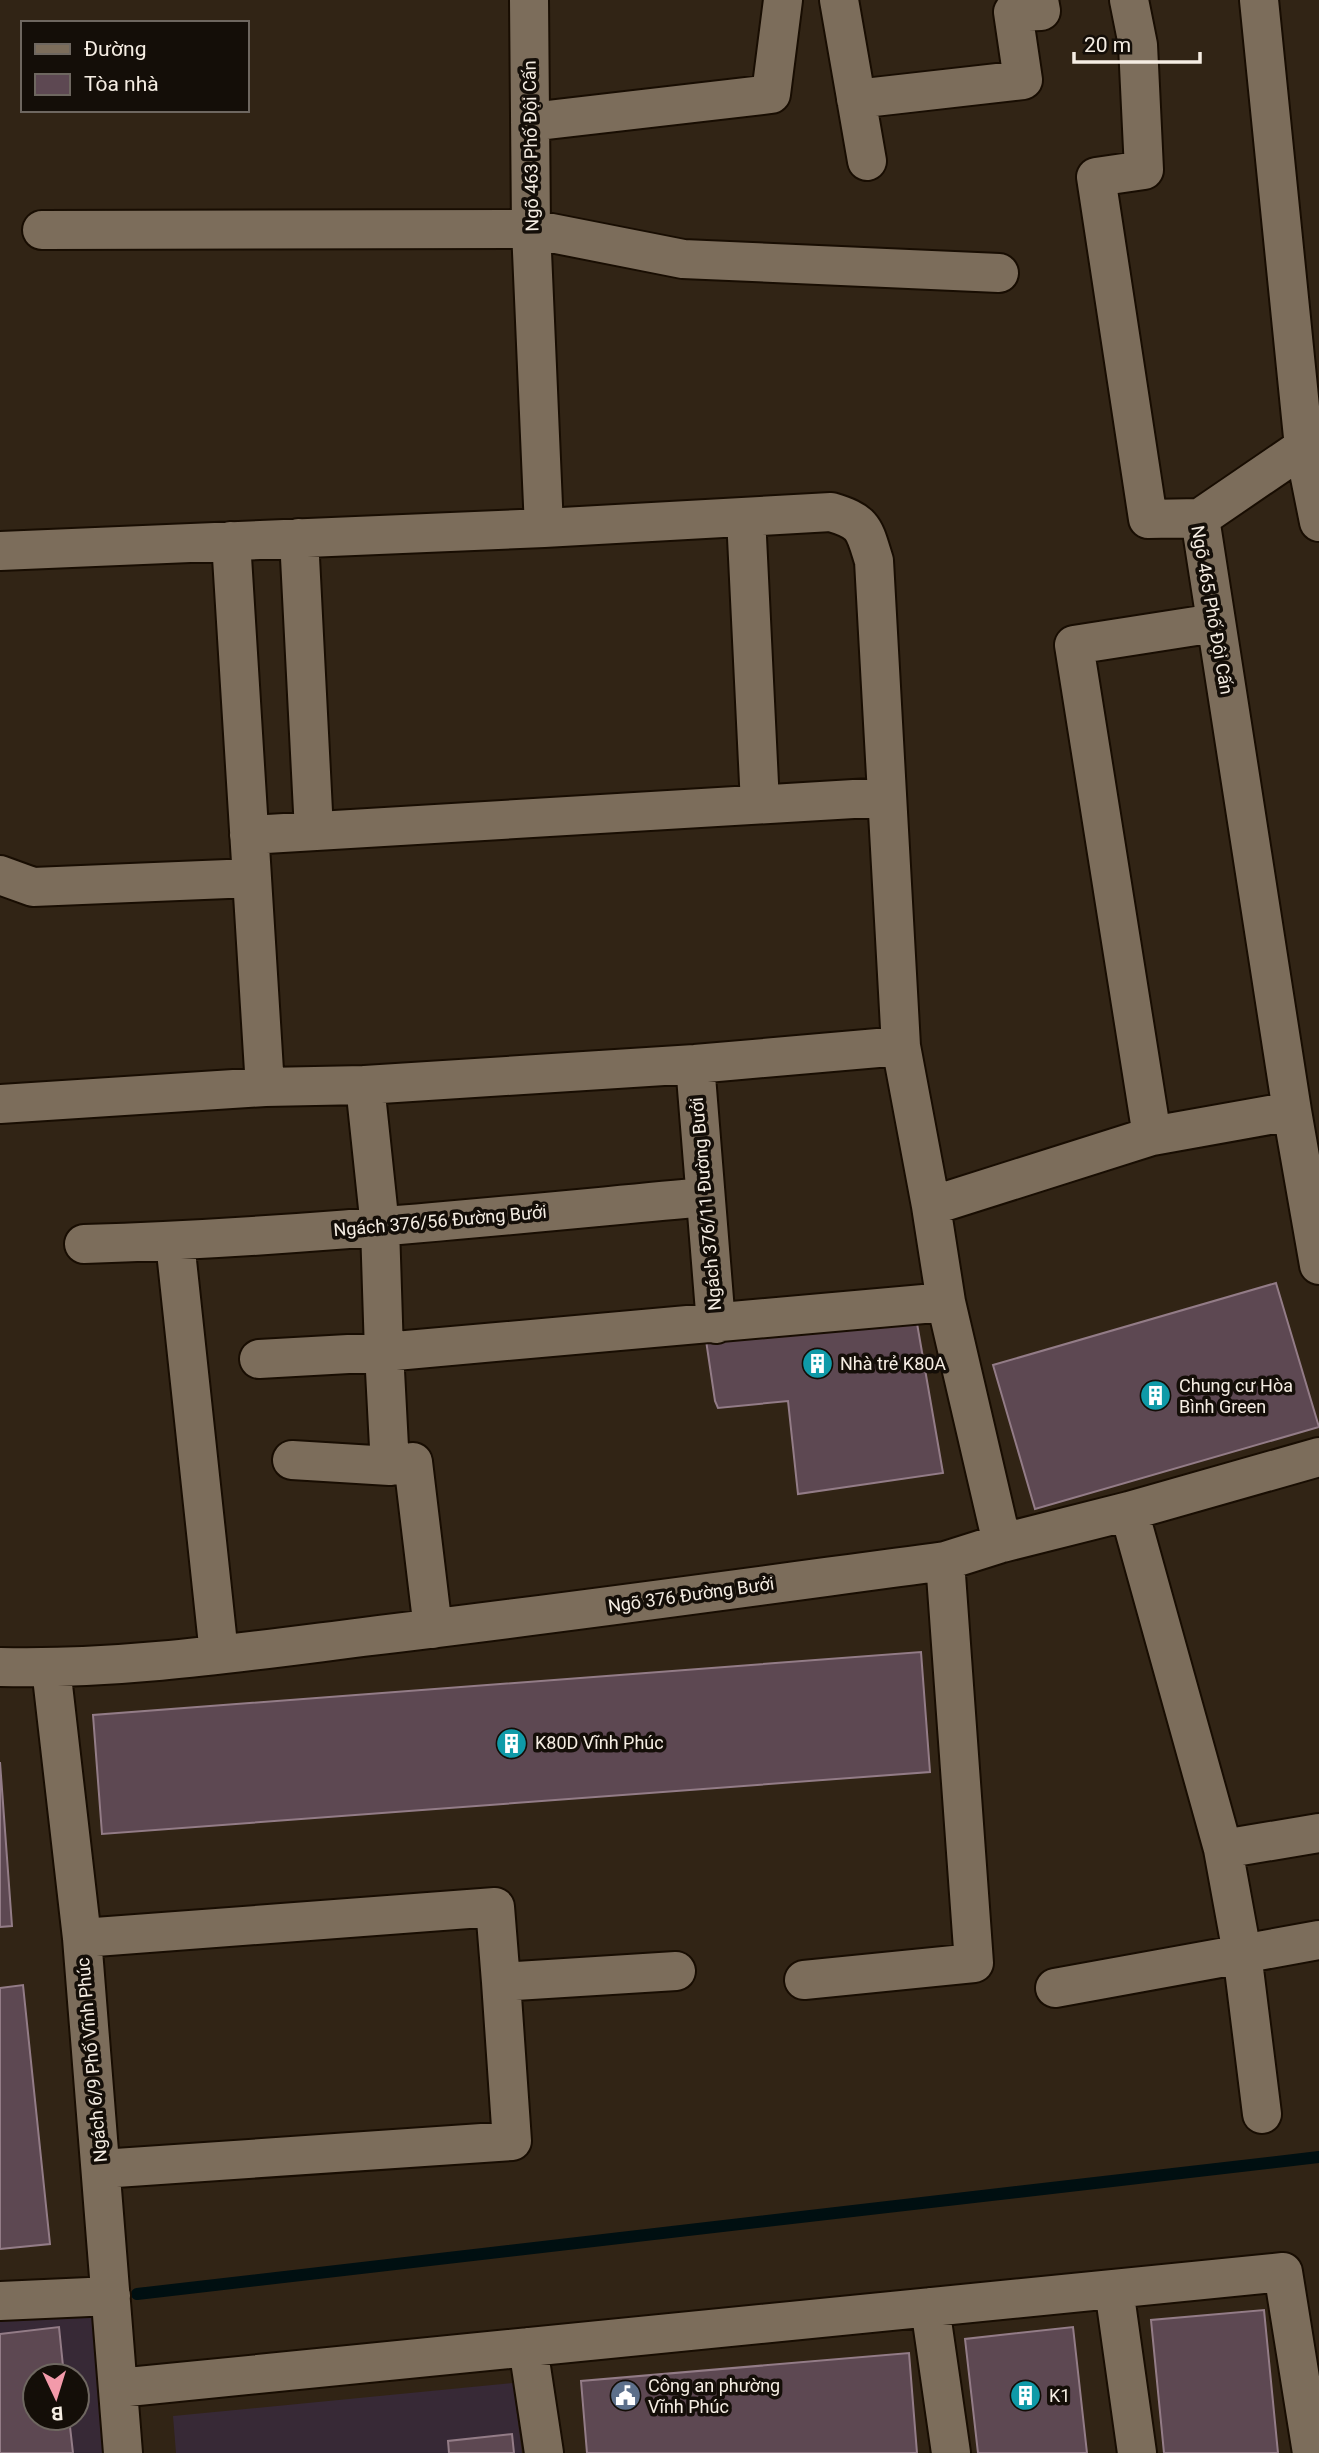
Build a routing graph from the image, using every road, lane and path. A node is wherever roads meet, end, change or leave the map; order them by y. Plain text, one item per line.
1 (529, 0) edge
2 (783, 0) edge
3 (839, 0) edge
4 (1039, 0) edge
5 (1129, 0) edge
6 (1259, 0) edge
7 (856, 99) junction
8 (530, 122) junction
9 (867, 162) dead end
10 (531, 229) junction
11 (42, 230) dead end
12 (999, 273) dead end
13 (1304, 447) junction
14 (746, 517) junction
15 (1200, 517) junction
16 (1319, 522) edge
17 (544, 527) junction
18 (299, 538) junction
19 (231, 541) junction
20 (0, 551) edge
21 (1215, 623) junction
22 (887, 797) junction
23 (760, 804) junction
24 (314, 831) junction
25 (249, 835) junction
26 (0, 875) edge
27 (252, 878) junction
28 (901, 1046) junction
29 (695, 1064) junction
30 (365, 1085) junction
31 (265, 1087) junction
32 (0, 1104) edge
33 (1292, 1111) junction
34 (1152, 1136) junction
35 (705, 1197) junction
36 (931, 1206) junction
37 (380, 1227) junction
38 (175, 1242) junction
39 (84, 1244) dead end
40 (1319, 1265) edge
41 (946, 1302) junction
42 (716, 1324) junction
43 (384, 1352) junction
44 (259, 1359) dead end
45 (1319, 1457) edge
46 (292, 1460) dead end
47 (390, 1466) junction
48 (1129, 1511) junction
49 (1002, 1543) junction
50 (945, 1561) junction
51 (433, 1629) junction
52 (219, 1654) junction
53 (0, 1667) edge
54 (51, 1668) junction
55 (1319, 1833) edge
56 (1223, 1849) junction
57 (82, 1938) junction
58 (1319, 1940) edge
59 (1242, 1953) junction
60 (676, 1971) dead end
61 (804, 1980) dead end
62 (500, 1982) junction
63 (1055, 1988) dead end
64 (1262, 2114) dead end
65 (101, 2169) junction
66 (1114, 2288) junction
67 (111, 2296) junction
68 (0, 2301) edge
69 (930, 2307) junction
70 (528, 2347) junction
71 (118, 2388) junction
72 (123, 2453) edge
73 (544, 2453) edge
74 (951, 2453) edge
75 (1136, 2453) edge
76 (1312, 2453) edge

1 - 8 street, Ngõ 463 Phố Đội Cấn
2 - 8 street
3 - 7 street
4 - 7 street
5 - 15 street, Ngõ 465 Phố Đội Cấn
6 - 13 street
7 - 9 street
8 - 10 street, Ngõ 463 Phố Đội Cấn
10 - 11 street
10 - 12 street
10 - 17 street, Ngõ 463 Phố Đội Cấn
13 - 15 street
13 - 16 street
14 - 17 street
14 - 22 street
14 - 23 street
15 - 21 street, Ngõ 465 Phố Đội Cấn
17 - 18 street
18 - 19 street
18 - 24 street
19 - 20 street
19 - 25 street
21 - 33 street, Ngõ 465 Phố Đội Cấn
21 - 34 street
22 - 23 street
22 - 28 street
23 - 24 street
24 - 25 street
25 - 27 street
26 - 27 street
27 - 31 street
28 - 29 street
28 - 36 street
29 - 30 street
29 - 35 street, Ngách 376/11 Đường Bưởi
30 - 31 street
30 - 37 street
31 - 32 street
33 - 34 street
33 - 40 street, Ngõ 465 Phố Đội Cấn
34 - 36 street
35 - 37 street, Ngách 376/56 Đường Bưởi
35 - 42 street, Ngách 376/11 Đường Bưởi
36 - 41 street
37 - 38 street, Ngách 376/56 Đường Bưởi
37 - 43 street
38 - 39 street, Ngách 376/56 Đường Bưởi
38 - 52 street
41 - 42 street, Ngách 376/11 Đường Bưởi
41 - 49 street
42 - 43 street
43 - 44 street
43 - 47 street
45 - 48 street, Ngõ 376 Đường Bưởi
46 - 47 street
47 - 51 street
48 - 49 street, Ngõ 376 Đường Bưởi
48 - 56 street
49 - 50 street, Ngõ 376 Đường Bưởi
50 - 51 street, Ngõ 376 Đường Bưởi
50 - 61 street
51 - 52 street, Ngõ 376 Đường Bưởi
52 - 54 street, Ngõ 376 Đường Bưởi
53 - 54 street, Ngõ 376 Đường Bưởi
54 - 57 street, Ngách 6/9 Phố Vĩnh Phúc
55 - 56 street
56 - 59 street
57 - 62 street
57 - 65 street, Ngách 6/9 Phố Vĩnh Phúc
58 - 59 street
59 - 63 street
59 - 64 street
60 - 62 street
62 - 65 street
65 - 67 street, Ngách 6/9 Phố Vĩnh Phúc
66 - 69 street
66 - 75 street
66 - 76 street
67 - 68 street
67 - 71 street, Ngách 6/9 Phố Vĩnh Phúc
69 - 70 street
69 - 74 street
70 - 71 street
70 - 73 street
71 - 72 street, Ngách 6/9 Phố Vĩnh Phúc

